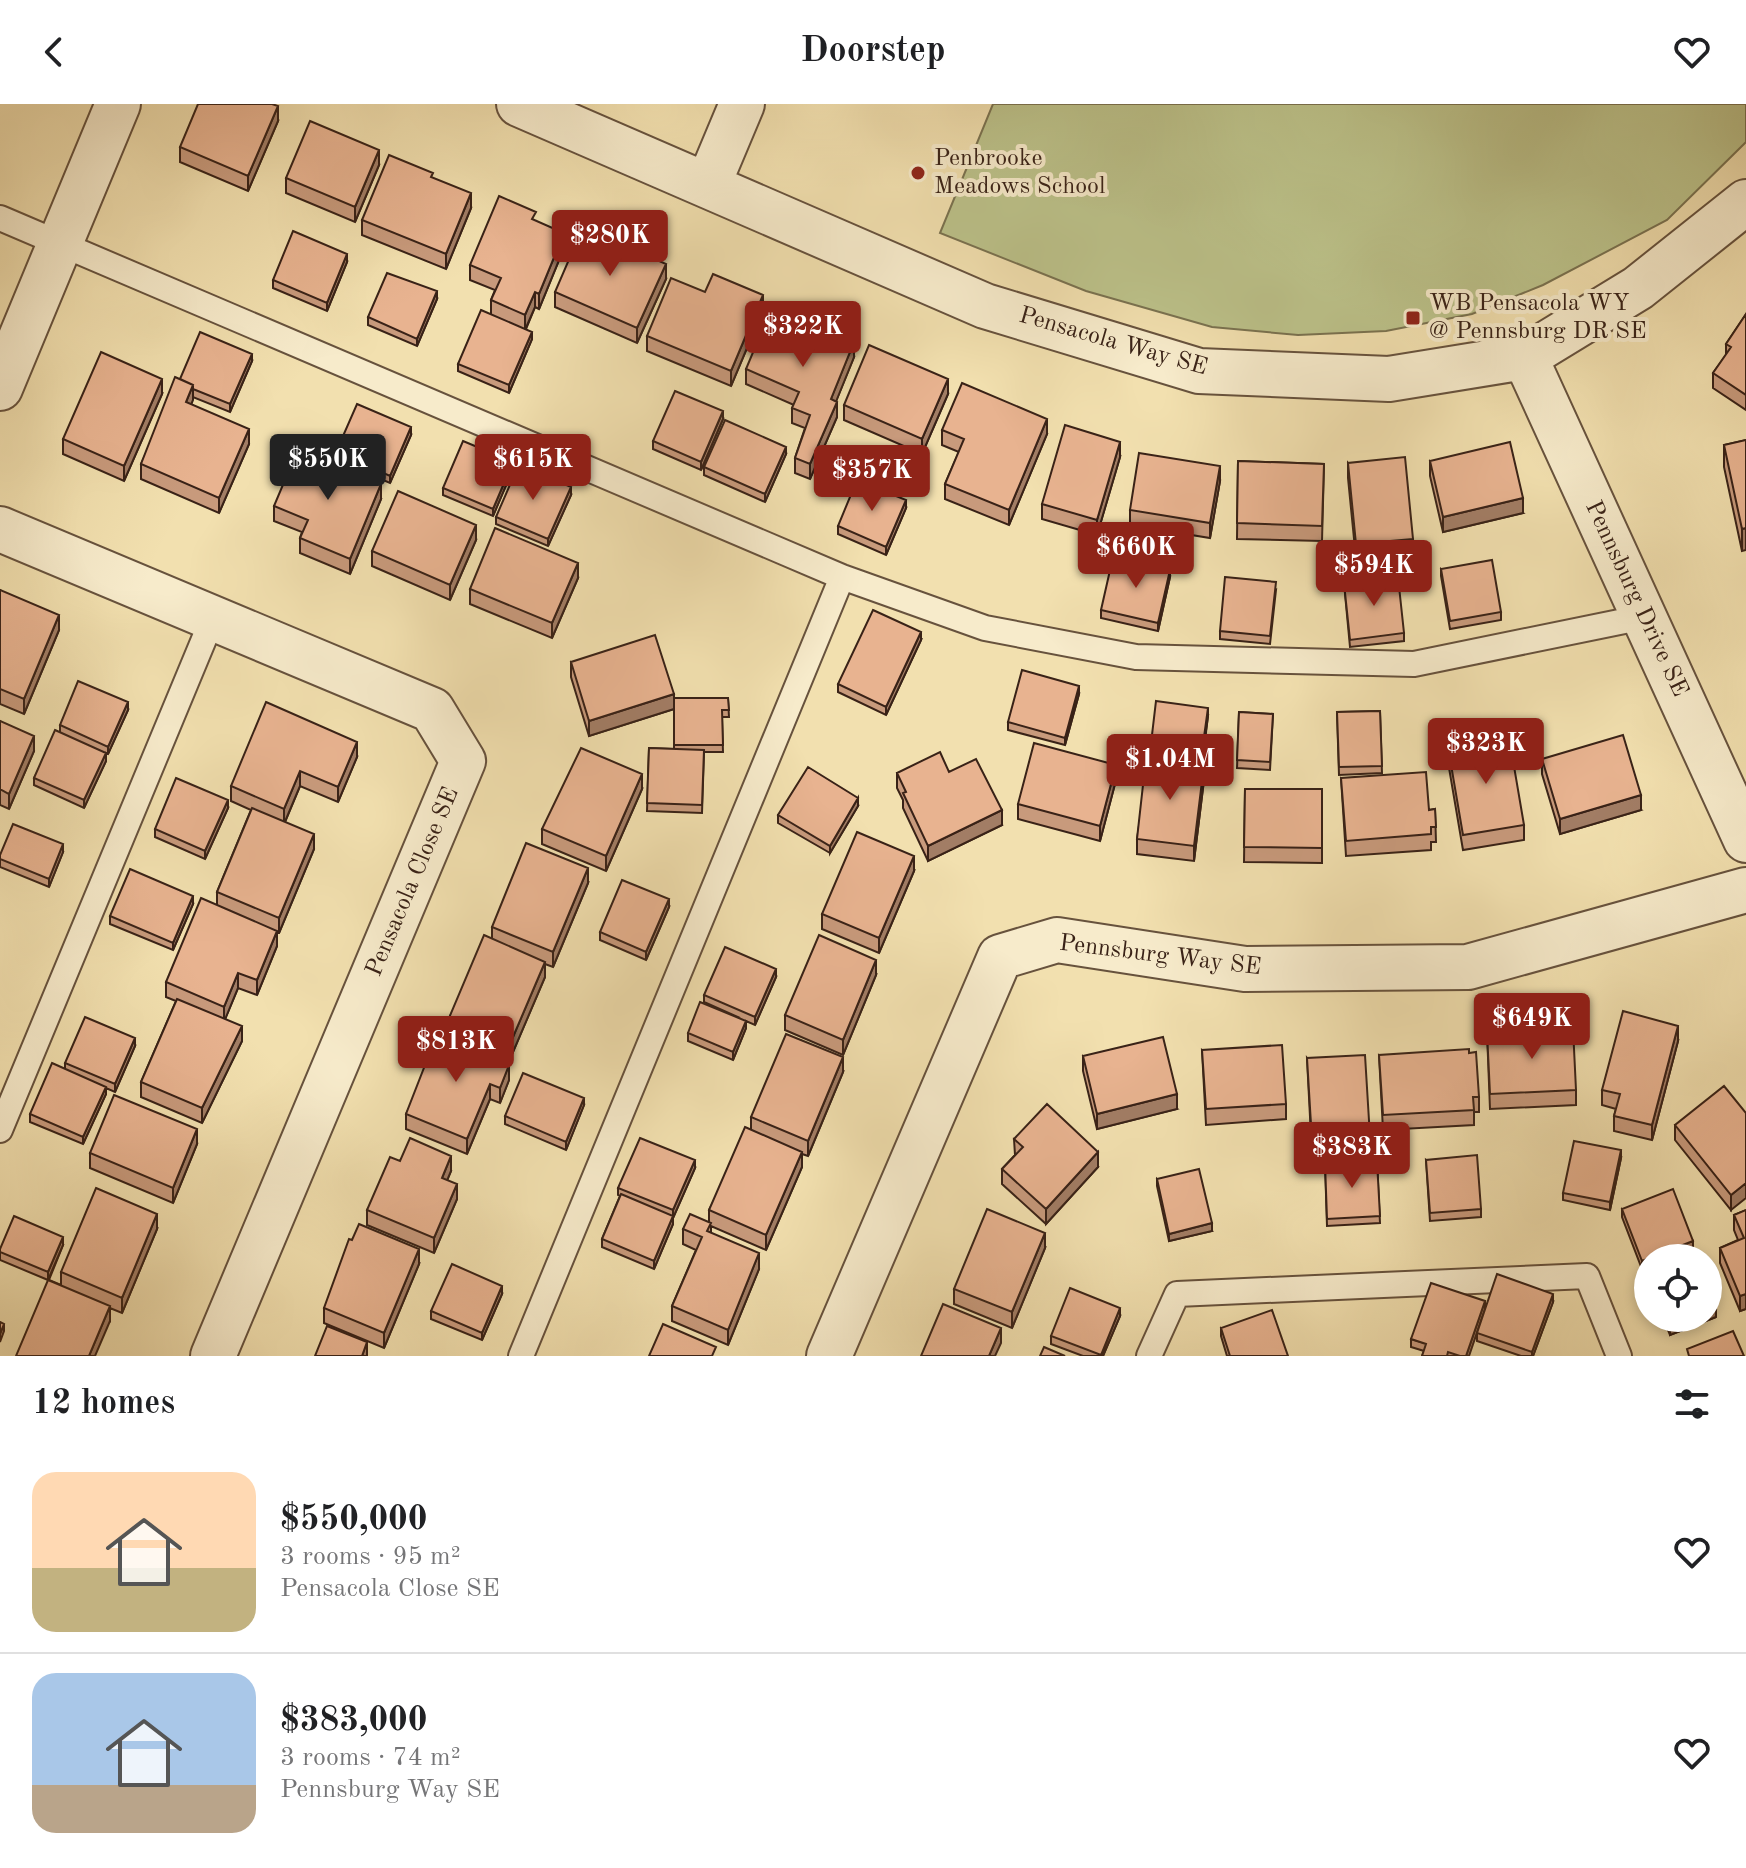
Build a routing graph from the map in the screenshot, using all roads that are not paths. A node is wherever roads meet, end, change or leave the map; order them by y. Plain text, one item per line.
1 (118, 104) edge
2 (519, 104) edge
3 (742, 104) edge
4 (708, 185) junction
5 (1746, 202) edge
6 (0, 218) edge
7 (58, 242) junction
8 (1525, 357) junction
9 (0, 388) edge
10 (0, 529) edge
11 (842, 577) junction
12 (1644, 617) junction
13 (212, 620) junction
14 (1746, 840) edge
15 (1746, 890) edge
16 (0, 1130) edge
17 (213, 1356) edge
18 (521, 1356) edge
19 (829, 1356) edge
20 (1149, 1356) edge
21 (1619, 1356) edge

1 - 7 street
2 - 4 street, Pensacola Way SE
3 - 4 street
4 - 8 street, Pensacola Way SE
5 - 8 street, Pensacola Way SE
6 - 7 lane
7 - 9 street
7 - 11 lane
8 - 12 street, Pennsburg Drive SE
10 - 13 street, Pensacola Close SE
11 - 12 lane
11 - 18 lane
12 - 14 street, Pennsburg Drive SE
13 - 16 lane
13 - 17 street, Pensacola Close SE
15 - 19 street, Pennsburg Way SE
20 - 21 lane

